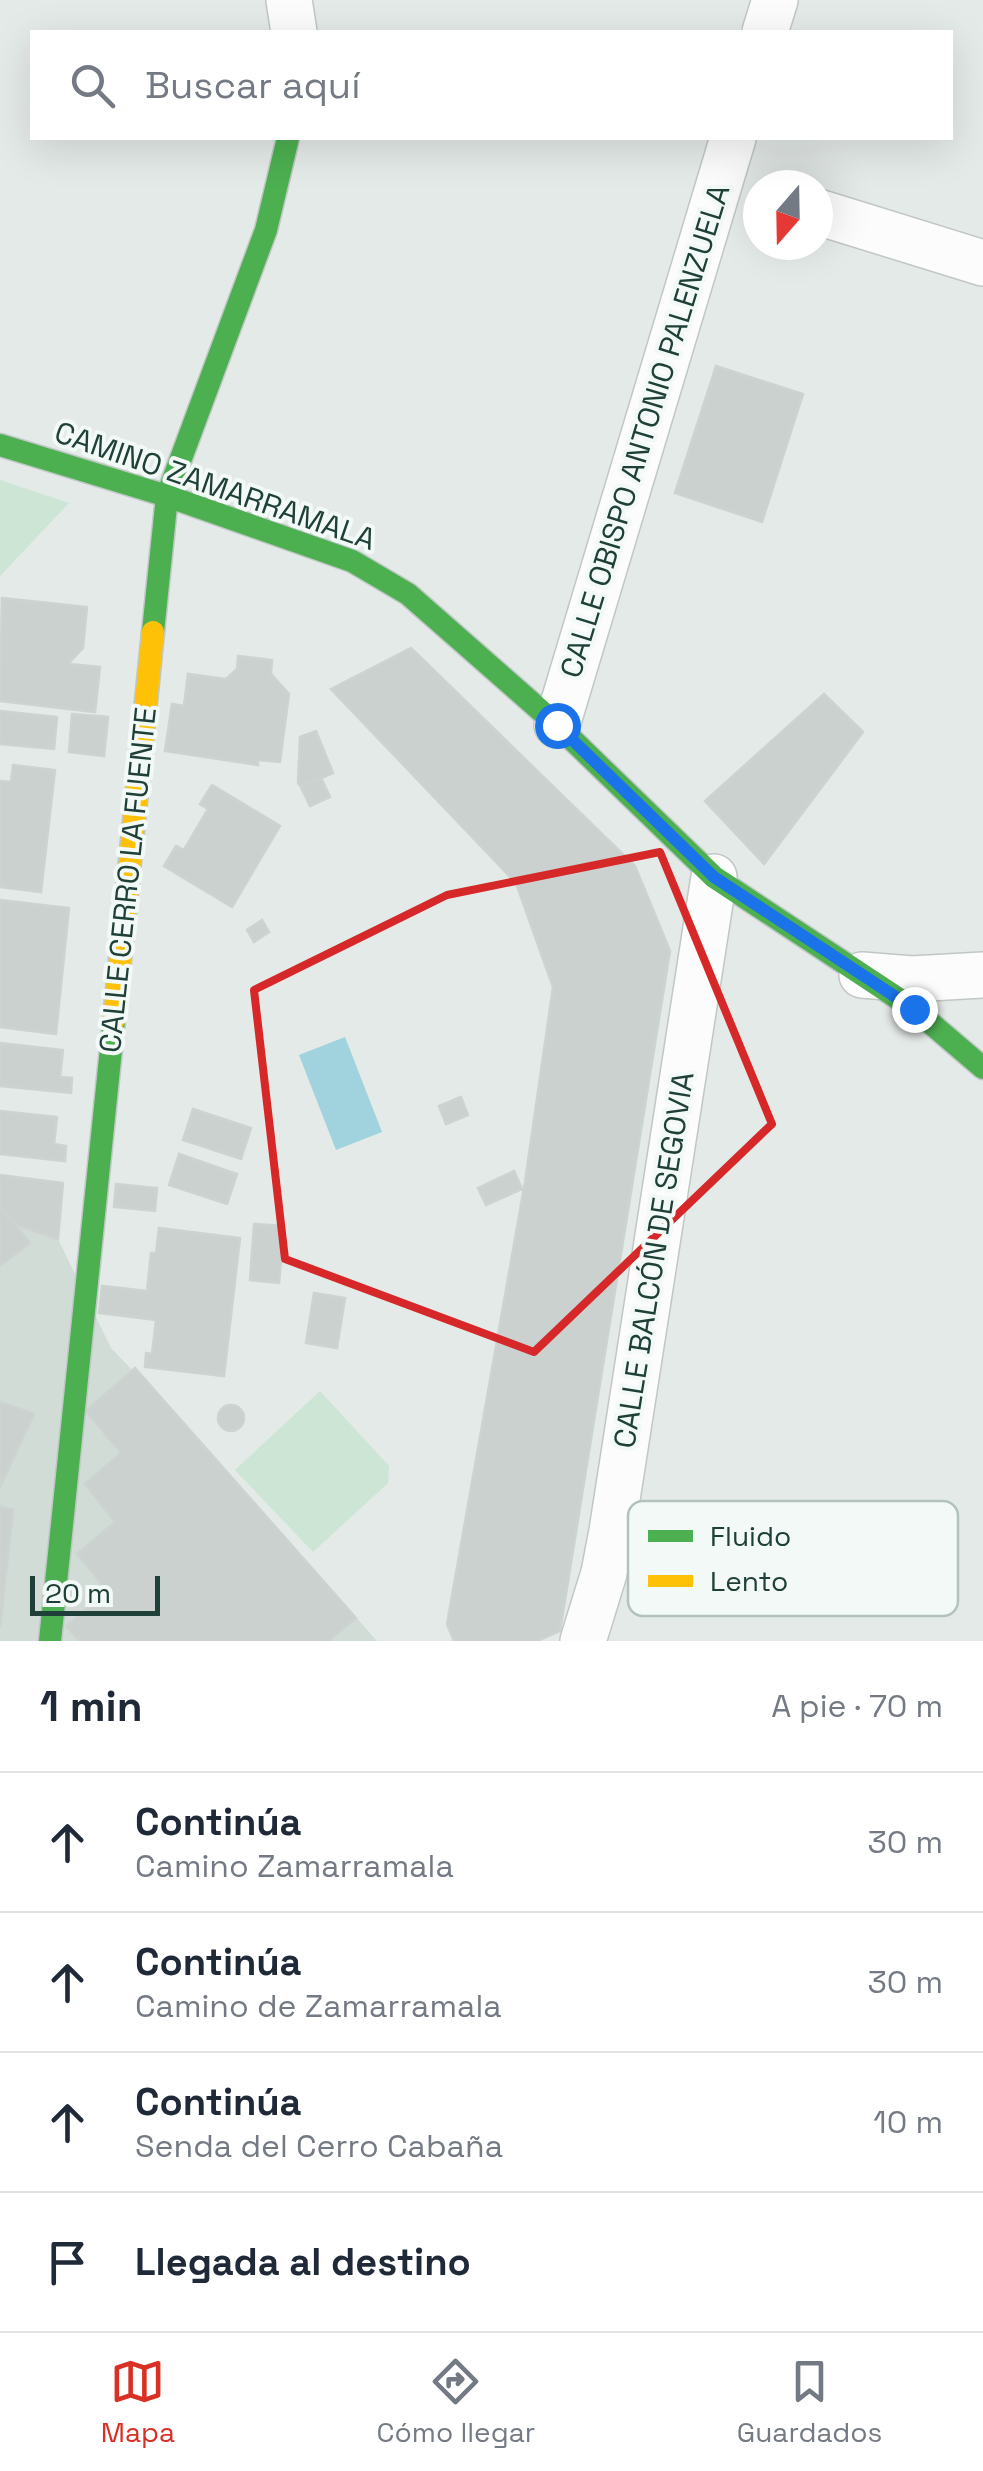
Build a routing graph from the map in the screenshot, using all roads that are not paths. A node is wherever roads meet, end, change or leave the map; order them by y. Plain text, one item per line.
1 (289, 0) edge
2 (774, 0) edge
3 (294, 30) edge
4 (766, 30) edge
5 (287, 140) edge
6 (733, 140) edge
7 (739, 188) edge
8 (833, 217) edge
9 (983, 263) edge
10 (0, 445) edge
11 (167, 496) junction
12 (557, 725) junction
13 (714, 877) junction
14 (862, 975) junction
15 (983, 975) edge
16 (983, 1068) edge
17 (50, 1641) edge
18 (583, 1641) edge

1 - 3 street
2 - 4 street
5 - 11 street, CALLE CERRO LA FUENTE
6 - 7 street, CALLE OBISPO ANTONIO PALENZUELA
7 - 12 street, CALLE OBISPO ANTONIO PALENZUELA
8 - 9 street
10 - 11 street, CAMINO ZAMARRAMALA
11 - 12 street, CAMINO ZAMARRAMALA
11 - 17 street, CALLE CERRO LA FUENTE
12 - 13 street, CAMINO ZAMARRAMALA
13 - 14 street, CAMINO ZAMARRAMALA
13 - 18 street, CALLE BALCÓN DE SEGOVIA
14 - 15 street
14 - 16 street, CAMINO ZAMARRAMALA

